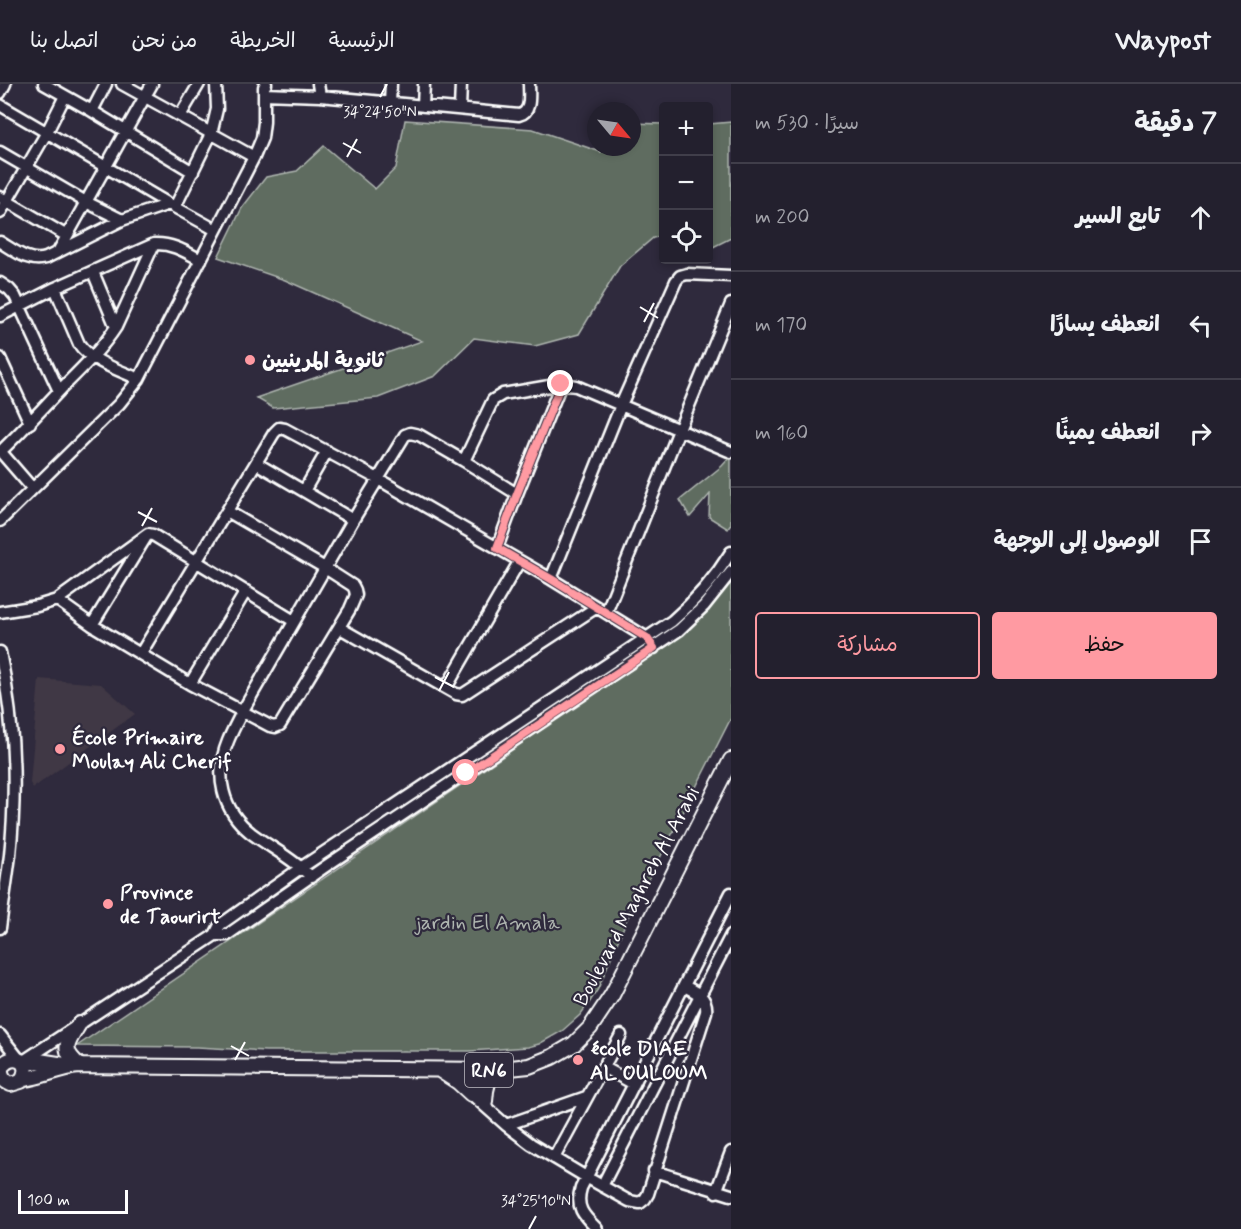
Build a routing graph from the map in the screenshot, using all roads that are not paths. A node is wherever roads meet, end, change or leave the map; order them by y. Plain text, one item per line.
1 (5, 84) edge
2 (44, 84) edge
3 (106, 84) edge
4 (122, 84) edge
5 (152, 84) edge
6 (200, 84) edge
7 (216, 84) edge
8 (318, 84) edge
9 (391, 84) edge
10 (424, 84) edge
11 (461, 84) edge
12 (529, 84) edge
13 (264, 87) edge
14 (0, 93) edge
15 (65, 96) junction
16 (320, 96) junction
17 (145, 97) junction
18 (390, 103) junction
19 (0, 105) edge
20 (423, 106) junction
21 (460, 109) junction
22 (92, 111) junction
23 (180, 116) junction
24 (47, 132) junction
25 (125, 132) junction
26 (212, 134) junction
27 (0, 152) edge
28 (254, 157) junction
29 (105, 166) junction
30 (27, 167) junction
31 (194, 172) junction
32 (4, 199) edge
33 (86, 202) junction
34 (172, 206) junction
35 (0, 213) edge
36 (122, 220) junction
37 (216, 230) junction
38 (67, 236) junction
39 (0, 243) edge
40 (154, 244) junction
41 (58, 252) junction
42 (201, 260) junction
43 (93, 272) junction
44 (731, 276) edge
45 (0, 283) edge
46 (55, 288) junction
47 (731, 304) edge
48 (19, 306) junction
49 (0, 316) edge
50 (116, 327) junction
51 (93, 357) junction
52 (0, 358) edge
53 (139, 380) junction
54 (561, 384) junction
55 (59, 391) junction
56 (621, 405) junction
57 (30, 423) junction
58 (679, 430) junction
59 (327, 451) junction
60 (0, 452) edge
61 (731, 452) edge
62 (464, 461) junction
63 (256, 463) junction
64 (378, 478) junction
65 (32, 488) junction
66 (304, 491) junction
67 (517, 494) junction
68 (227, 511) junction
69 (353, 520) junction
70 (0, 521) edge
71 (148, 534) junction
72 (497, 548) junction
73 (731, 552) edge
74 (197, 561) junction
75 (519, 562) junction
76 (325, 568) junction
77 (731, 572) edge
78 (551, 579) junction
79 (246, 591) junction
80 (57, 600) junction
81 (602, 610) junction
82 (0, 612) edge
83 (294, 621) junction
84 (92, 625) junction
85 (340, 628) junction
86 (647, 638) junction
87 (654, 648) junction
88 (0, 652) edge
89 (141, 653) junction
90 (190, 684) junction
91 (446, 688) junction
92 (242, 712) junction
93 (731, 760) edge
94 (381, 814) junction
95 (388, 825) junction
96 (302, 867) junction
97 (311, 877) junction
98 (731, 893) edge
99 (0, 928) edge
100 (215, 935) junction
101 (731, 935) edge
102 (726, 957) edge
103 (684, 986) junction
104 (701, 995) junction
105 (79, 1024) junction
106 (0, 1035) edge
107 (621, 1035) dead end
108 (22, 1062) junction
109 (1, 1065) edge
110 (77, 1066) junction
111 (603, 1067) junction
112 (440, 1070) junction
113 (470, 1070) junction
114 (491, 1070) junction
115 (634, 1083) junction
116 (12, 1084) edge
117 (471, 1094) junction
118 (586, 1097) junction
119 (485, 1101) junction
120 (492, 1114) junction
121 (506, 1125) junction
122 (731, 1152) edge
123 (554, 1158) junction
124 (654, 1171) junction
125 (586, 1177) junction
126 (602, 1186) junction
127 (716, 1192) junction
128 (731, 1195) edge
129 (597, 1229) edge

1 - 14 street
2 - 15 street
3 - 22 street
4 - 17 street
5 - 17 street
6 - 23 street
7 - 26 street
8 - 16 street
9 - 18 street
10 - 20 street
11 - 21 street
12 - 21 street
13 - 16 street
13 - 28 street
15 - 22 street
15 - 24 street
16 - 18 street
17 - 23 street
17 - 25 street
18 - 20 street
19 - 24 street
20 - 21 street
22 - 25 street
23 - 26 street
24 - 29 street
24 - 30 street
25 - 29 street
25 - 31 street
26 - 28 street
26 - 31 street
27 - 30 street
28 - 37 street
29 - 33 street
29 - 34 street
30 - 32 street
30 - 33 street
31 - 34 street
32 - 35 street
32 - 38 street
33 - 36 street
33 - 38 street
34 - 36 street
34 - 37 street
36 - 41 street
37 - 42 street
38 - 41 street
39 - 41 street
40 - 42 street
40 - 43 street
40 - 50 street
42 - 53 street
43 - 46 street
43 - 50 street
44 - 56 street
45 - 48 street
46 - 48 street
46 - 51 street
47 - 58 street
48 - 49 street
48 - 55 street
50 - 51 street
51 - 53 street
51 - 55 street
52 - 57 street
53 - 65 street
54 - 56 street
54 - 62 street
54 - 67 street
55 - 57 street
56 - 58 street
56 - 78 street
57 - 60 street
58 - 61 street
58 - 81 street
59 - 63 street
59 - 64 street
59 - 66 street
60 - 65 street
62 - 64 street
62 - 67 street
63 - 66 street
63 - 68 street
64 - 69 street
64 - 72 street
65 - 70 street
66 - 69 street
67 - 72 street
68 - 74 street
68 - 76 street
69 - 76 street
71 - 74 street
71 - 80 street
71 - 84 street
72 - 75 street
73 - 86 street
74 - 79 street
74 - 89 street
75 - 78 street
75 - 91 street
76 - 83 street
76 - 85 street
77 - 87 street
78 - 81 street
79 - 83 street
79 - 90 street
80 - 82 street
80 - 84 street
81 - 86 street
81 - 91 street
83 - 92 street
84 - 89 street
85 - 91 street
85 - 92 street
86 - 87 street
86 - 94 street
87 - 95 street
88 - 99 street
89 - 90 street
90 - 92 street
92 - 96 street
93 - 114 main road, Boulevard Maghreb Al Arabi / RN6
94 - 95 street
94 - 96 street
95 - 97 street
96 - 97 street
96 - 100 street
97 - 100 street
98 - 103 street
100 - 105 street
101 - 102 street
102 - 104 street
103 - 104 street
103 - 115 street
104 - 124 street
104 - 126 street
105 - 108 street
105 - 110 main road
106 - 108 street
107 - 111 street
108 - 109 main road, RN6
108 - 110 main road, Boulevard Maghreb Al Arabi / RN6
108 - 116 main road
109 - 116 main road, RN6
110 - 112 main road, Boulevard Maghreb Al Arabi / RN6
110 - 116 main road, Boulevard Maghreb Al Arabi / RN6
111 - 115 street
111 - 118 street
112 - 113 main road, Boulevard Maghreb Al Arabi / RN6
112 - 117 main road
113 - 114 main road, Boulevard Maghreb Al Arabi / RN6
113 - 117 street
113 - 119 street
114 - 119 main road
115 - 125 street
117 - 120 street
118 - 121 street
118 - 123 street
119 - 120 street
120 - 121 street
121 - 123 street
122 - 127 street
123 - 125 street
124 - 126 street
124 - 127 street
125 - 126 street
125 - 129 street
127 - 128 street

